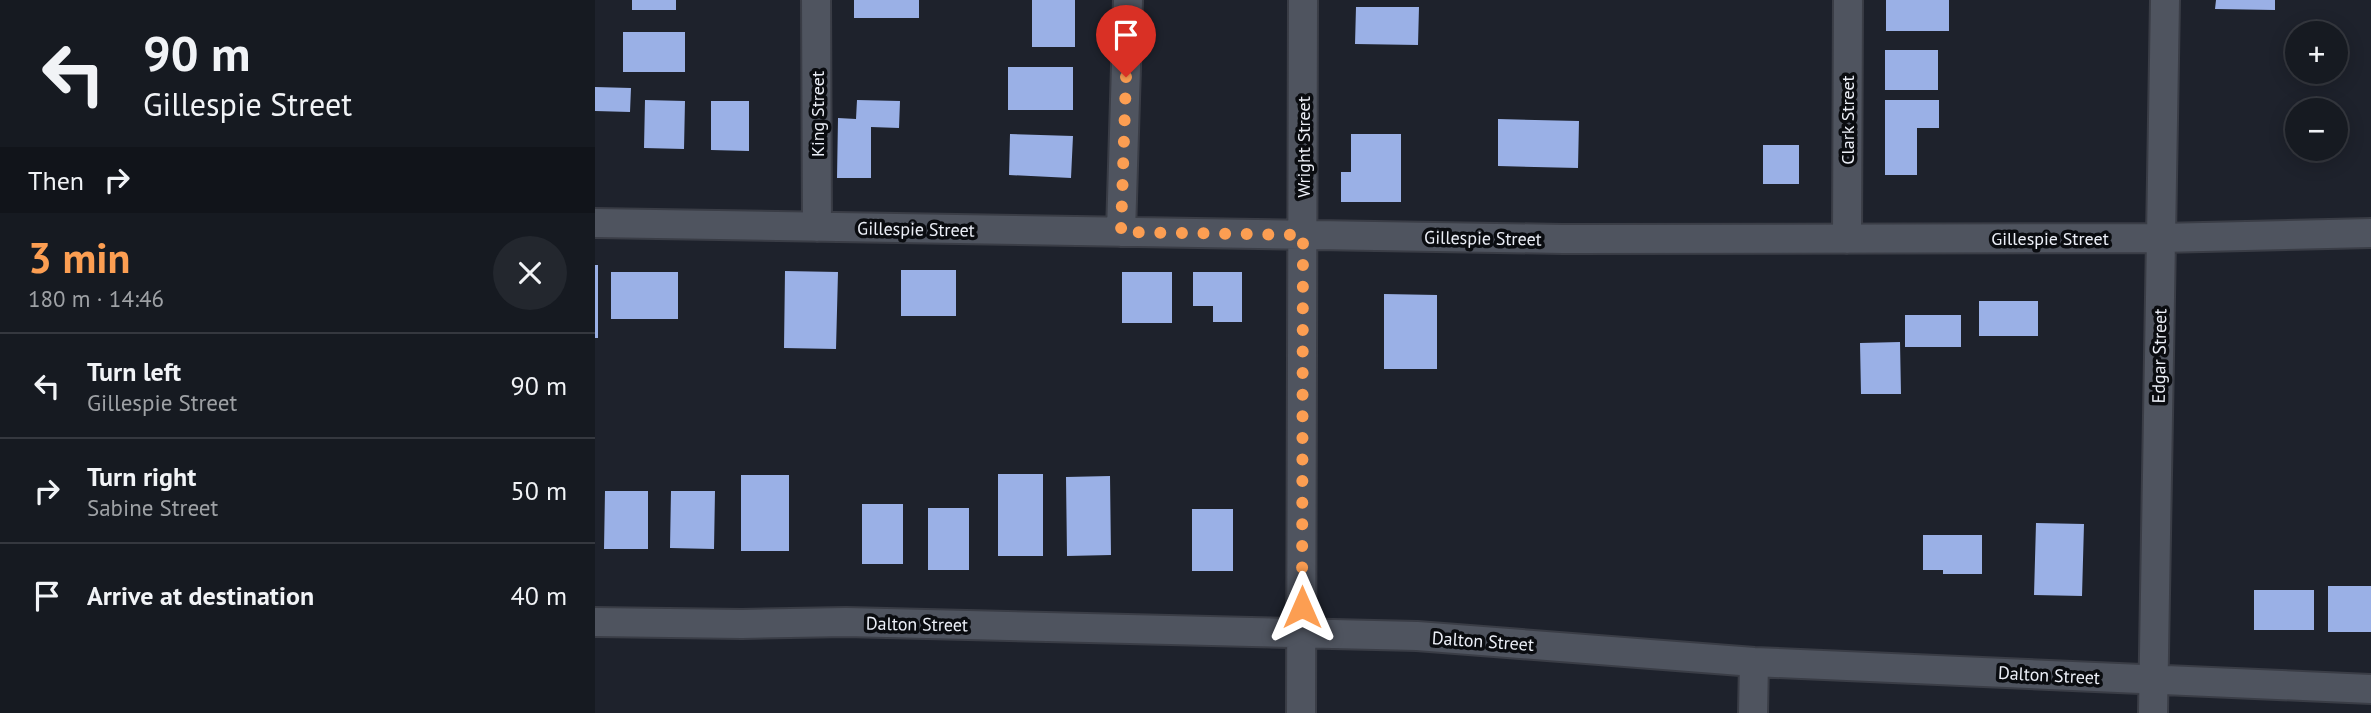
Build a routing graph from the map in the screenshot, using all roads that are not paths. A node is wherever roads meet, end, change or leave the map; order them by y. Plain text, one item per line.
1 (816, 0) edge
2 (1128, 0) edge
3 (1303, 0) edge
4 (1848, 0) edge
5 (2165, 0) edge
6 (595, 223) edge
7 (817, 227) junction
8 (1121, 232) junction
9 (2371, 233) edge
10 (1303, 235) junction
11 (2161, 238) junction
12 (1847, 239) junction
13 (595, 622) edge
14 (1302, 633) junction
15 (1754, 662) junction
16 (2154, 680) junction
17 (2371, 689) edge
18 (1301, 713) edge
19 (1753, 713) edge
20 (2153, 713) edge

1 - 7 street, King Street
2 - 8 street
3 - 10 street, Wright Street
4 - 12 street, Clark Street
5 - 11 street, Edgar Street
6 - 7 street, Gillespie Street
7 - 8 street, Gillespie Street
8 - 10 street, Gillespie Street
9 - 11 street, Gillespie Street
10 - 12 street, Gillespie Street
10 - 14 street, Wright Street
11 - 12 street, Gillespie Street
11 - 16 street, Edgar Street
13 - 14 street, Dalton Street
14 - 15 street, Dalton Street
14 - 18 street, Wright Street
15 - 16 street, Dalton Street
15 - 19 street
16 - 17 street, Dalton Street
16 - 20 street, Edgar Street

